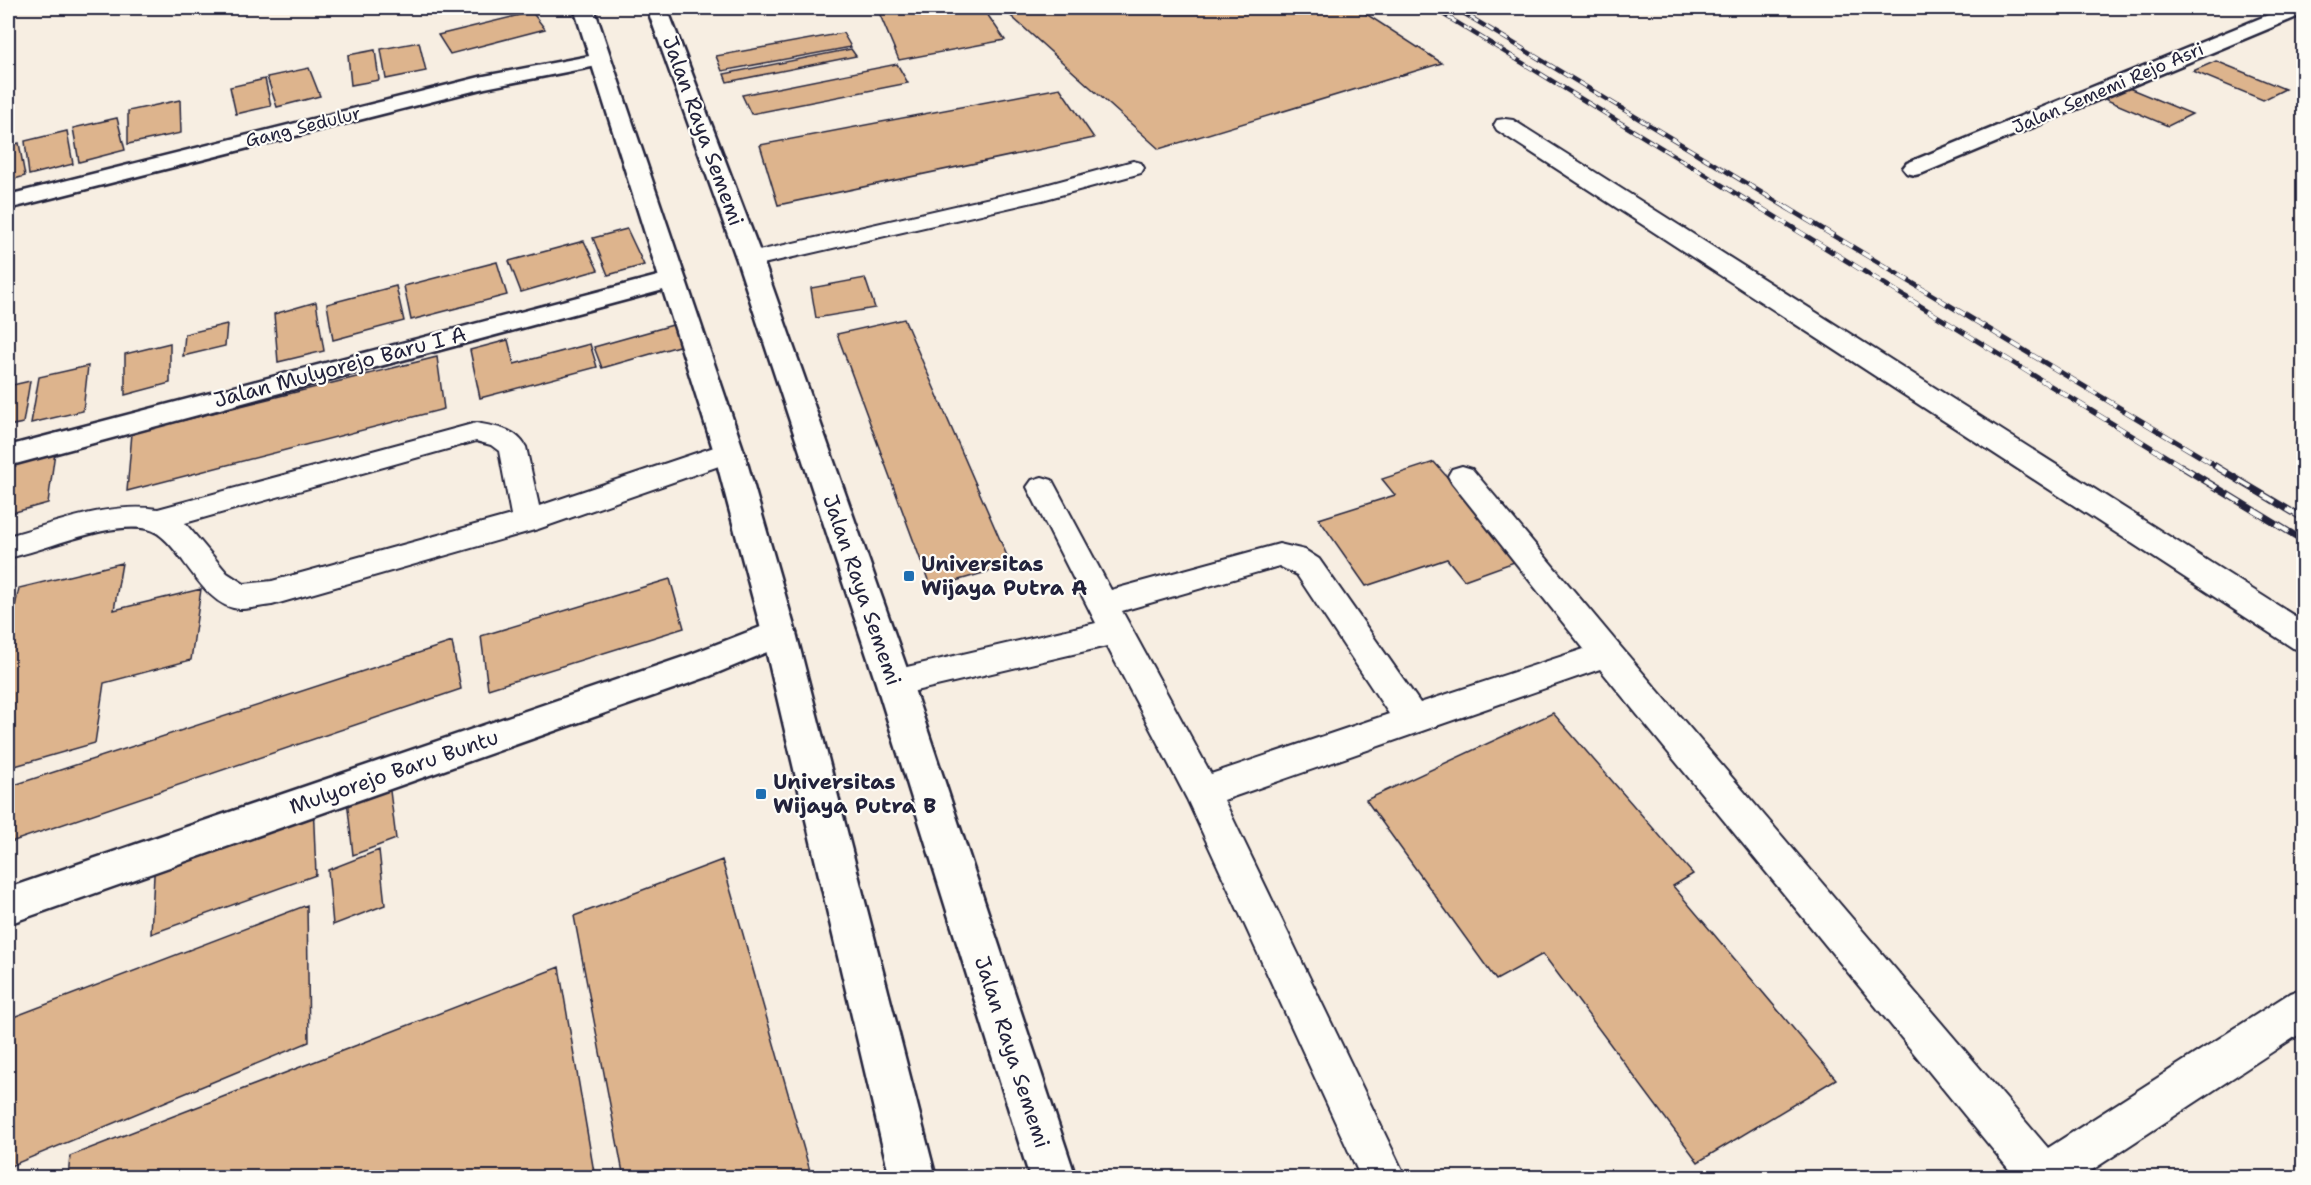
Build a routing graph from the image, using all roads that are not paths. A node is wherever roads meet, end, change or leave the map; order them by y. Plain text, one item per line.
1 (584, 8) edge
2 (657, 8) edge
3 (2301, 8) edge
4 (588, 62) junction
5 (1505, 125) dead end
6 (1133, 168) dead end
7 (1915, 168) dead end
8 (8, 202) edge
9 (750, 260) junction
10 (658, 284) junction
11 (729, 452) junction
12 (8, 456) edge
13 (1462, 476) dead end
14 (1042, 487) dead end
15 (158, 520) junction
16 (527, 521) junction
17 (8, 547) edge
18 (1111, 618) junction
19 (779, 633) junction
20 (2304, 639) edge
21 (1607, 654) junction
22 (894, 683) junction
23 (1412, 720) junction
24 (1202, 792) junction
25 (8, 906) edge
26 (2304, 1006) edge
27 (2041, 1177) edge
28 (913, 1178) edge
29 (1053, 1178) edge
30 (1384, 1178) edge

1 - 4 main road
2 - 9 main road, Jalan Raya Sememi
3 - 7 main road, Jalan Sememi Rejo Asri
4 - 8 main road, Gang Sedulur
4 - 10 main road
5 - 20 lane
6 - 9 lane
9 - 22 main road, Jalan Raya Sememi
10 - 11 main road
10 - 12 main road, Jalan Mulyorejo Baru I A
11 - 16 lane
11 - 19 main road
13 - 21 lane
14 - 18 lane
15 - 16 lane
15 - 16 lane
15 - 17 lane
18 - 22 lane
18 - 23 lane
18 - 24 lane
19 - 25 main road, Mulyorejo Baru Buntu
19 - 28 main road
21 - 23 lane
21 - 27 lane
22 - 29 main road, Jalan Raya Sememi
23 - 24 lane
24 - 30 lane
26 - 27 lane

